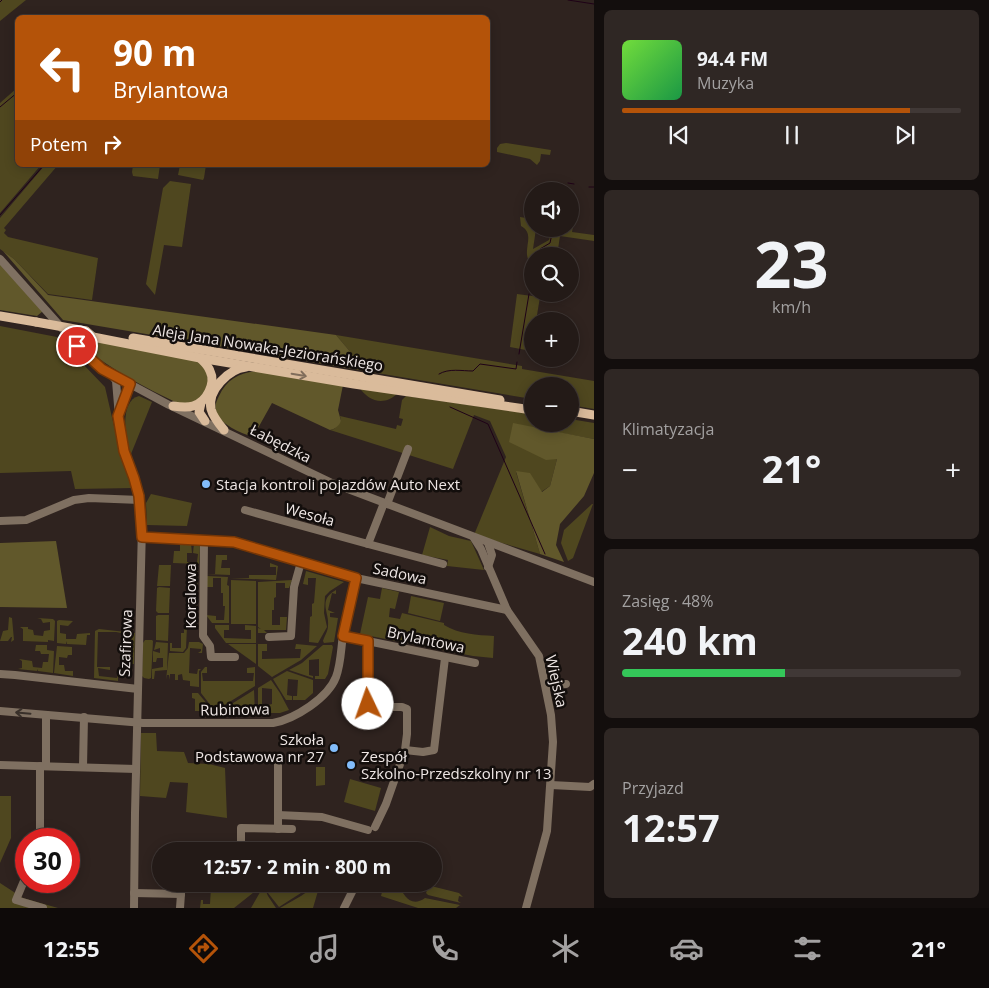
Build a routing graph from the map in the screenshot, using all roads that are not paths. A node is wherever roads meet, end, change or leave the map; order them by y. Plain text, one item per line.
1 (0, 259) edge
2 (0, 316) edge
3 (86, 330) junction
4 (200, 358) junction
5 (251, 367) junction
6 (111, 374) junction
7 (130, 384) junction
8 (149, 394) junction
9 (117, 395) junction
10 (126, 400) junction
11 (201, 402) junction
12 (524, 404) edge
13 (173, 406) junction
14 (210, 408) junction
15 (524, 409) edge
16 (118, 416) junction
17 (200, 418) junction
18 (224, 430) junction
19 (408, 449) dead end
20 (140, 500) junction
21 (385, 504) junction
22 (245, 510) dead end
23 (0, 521) edge
24 (142, 537) junction
25 (474, 538) joint
26 (204, 540) junction
27 (368, 544) junction
28 (485, 545) junction
29 (505, 550) junction
30 (492, 555) junction
31 (301, 562) junction
32 (443, 564) dead end
33 (488, 567) junction
34 (356, 578) junction
35 (594, 582) edge
36 (507, 610) junction
37 (343, 636) junction
38 (269, 637) dead end
39 (368, 641) junction
40 (234, 657) dead end
41 (445, 658) junction
42 (475, 663) dead end
43 (0, 674) edge
44 (566, 684) dead end
45 (546, 686) junction
46 (138, 689) junction
47 (0, 711) edge
48 (46, 715) junction
49 (84, 717) junction
50 (137, 722) junction
51 (405, 750) junction
52 (278, 761) dead end
53 (0, 765) edge
54 (43, 766) junction
55 (83, 767) junction
56 (136, 769) junction
57 (594, 784) edge
58 (551, 785) junction
59 (278, 815) junction
60 (40, 828) edge
61 (278, 829) junction
62 (292, 829) dead end
63 (241, 842) edge
64 (352, 892) edge
65 (19, 893) edge
66 (134, 893) junction
67 (180, 894) joint
68 (43, 908) edge
69 (134, 908) edge
70 (180, 908) edge
71 (344, 908) edge
72 (526, 908) edge

1 - 6 street, Łabędzka
2 - 3 main road, Aleja Jana Nowaka-Jeziorańskiego, bridge
3 - 4 main road
3 - 12 main road, Aleja Jana Nowaka-Jeziorańskiego
4 - 5 main road
4 - 11 main road
5 - 14 main road
5 -> 15 main road
6 - 7 street, Łabędzka
6 - 9 street, Szafirowa
7 - 8 street, Łabędzka
7 - 9 street
7 - 10 street
8 - 10 street
8 - 13 street, Łabędzka
9 - 16 street, Szafirowa
10 - 16 street
11 - 13 main road
11 - 17 main road
13 - 17 street, Łabędzka
14 - 17 main road
14 - 18 main road
16 - 20 street, Szafirowa
17 - 18 street, Łabędzka
18 - 21 street, Łabędzka
19 - 21 street
20 - 23 street
20 - 24 street, Szafirowa
21 - 25 street, Łabędzka
21 - 27 street
22 - 27 street, Wesoła
24 - 26 street, Sadowa
24 - 46 street, Szafirowa
25 - 28 street, Wiejska
26 - 31 street, Sadowa
26 - 40 street, Koralowa
27 - 32 street, Wesoła
28 - 29 street
28 - 30 street, Wiejska
28 - 33 street, Wiejska
29 - 30 street
29 - 35 street
30 - 33 street
31 - 34 street, Sadowa
31 - 38 street
33 - 36 street, Wiejska
34 - 36 street, Sadowa
34 - 37 street, Rubinowa
36 - 45 street, Wiejska
37 - 39 street, Brylantowa
37 - 50 street, Rubinowa
39 - 41 street, Brylantowa
39 - 51 street
41 - 42 street, Brylantowa
41 - 51 street
43 - 46 street
44 - 45 street
45 - 58 street, Wiejska
46 - 50 street, Szafirowa
48 -> 47 street, Rubinowa
48 - 49 street, Rubinowa
48 - 54 street
49 - 50 street, Rubinowa
49 - 55 street
50 - 56 street, Szafirowa
51 - 59 street
52 - 59 street
53 - 54 street
54 - 55 street
54 - 60 street
55 - 56 street
56 - 66 street, Szafirowa
57 - 58 street
58 - 72 street, Wiejska
59 - 61 street
61 - 62 street
61 - 63 street
64 - 71 street
65 - 68 street
66 - 67 street
66 - 69 street, Szafirowa
67 - 70 street

